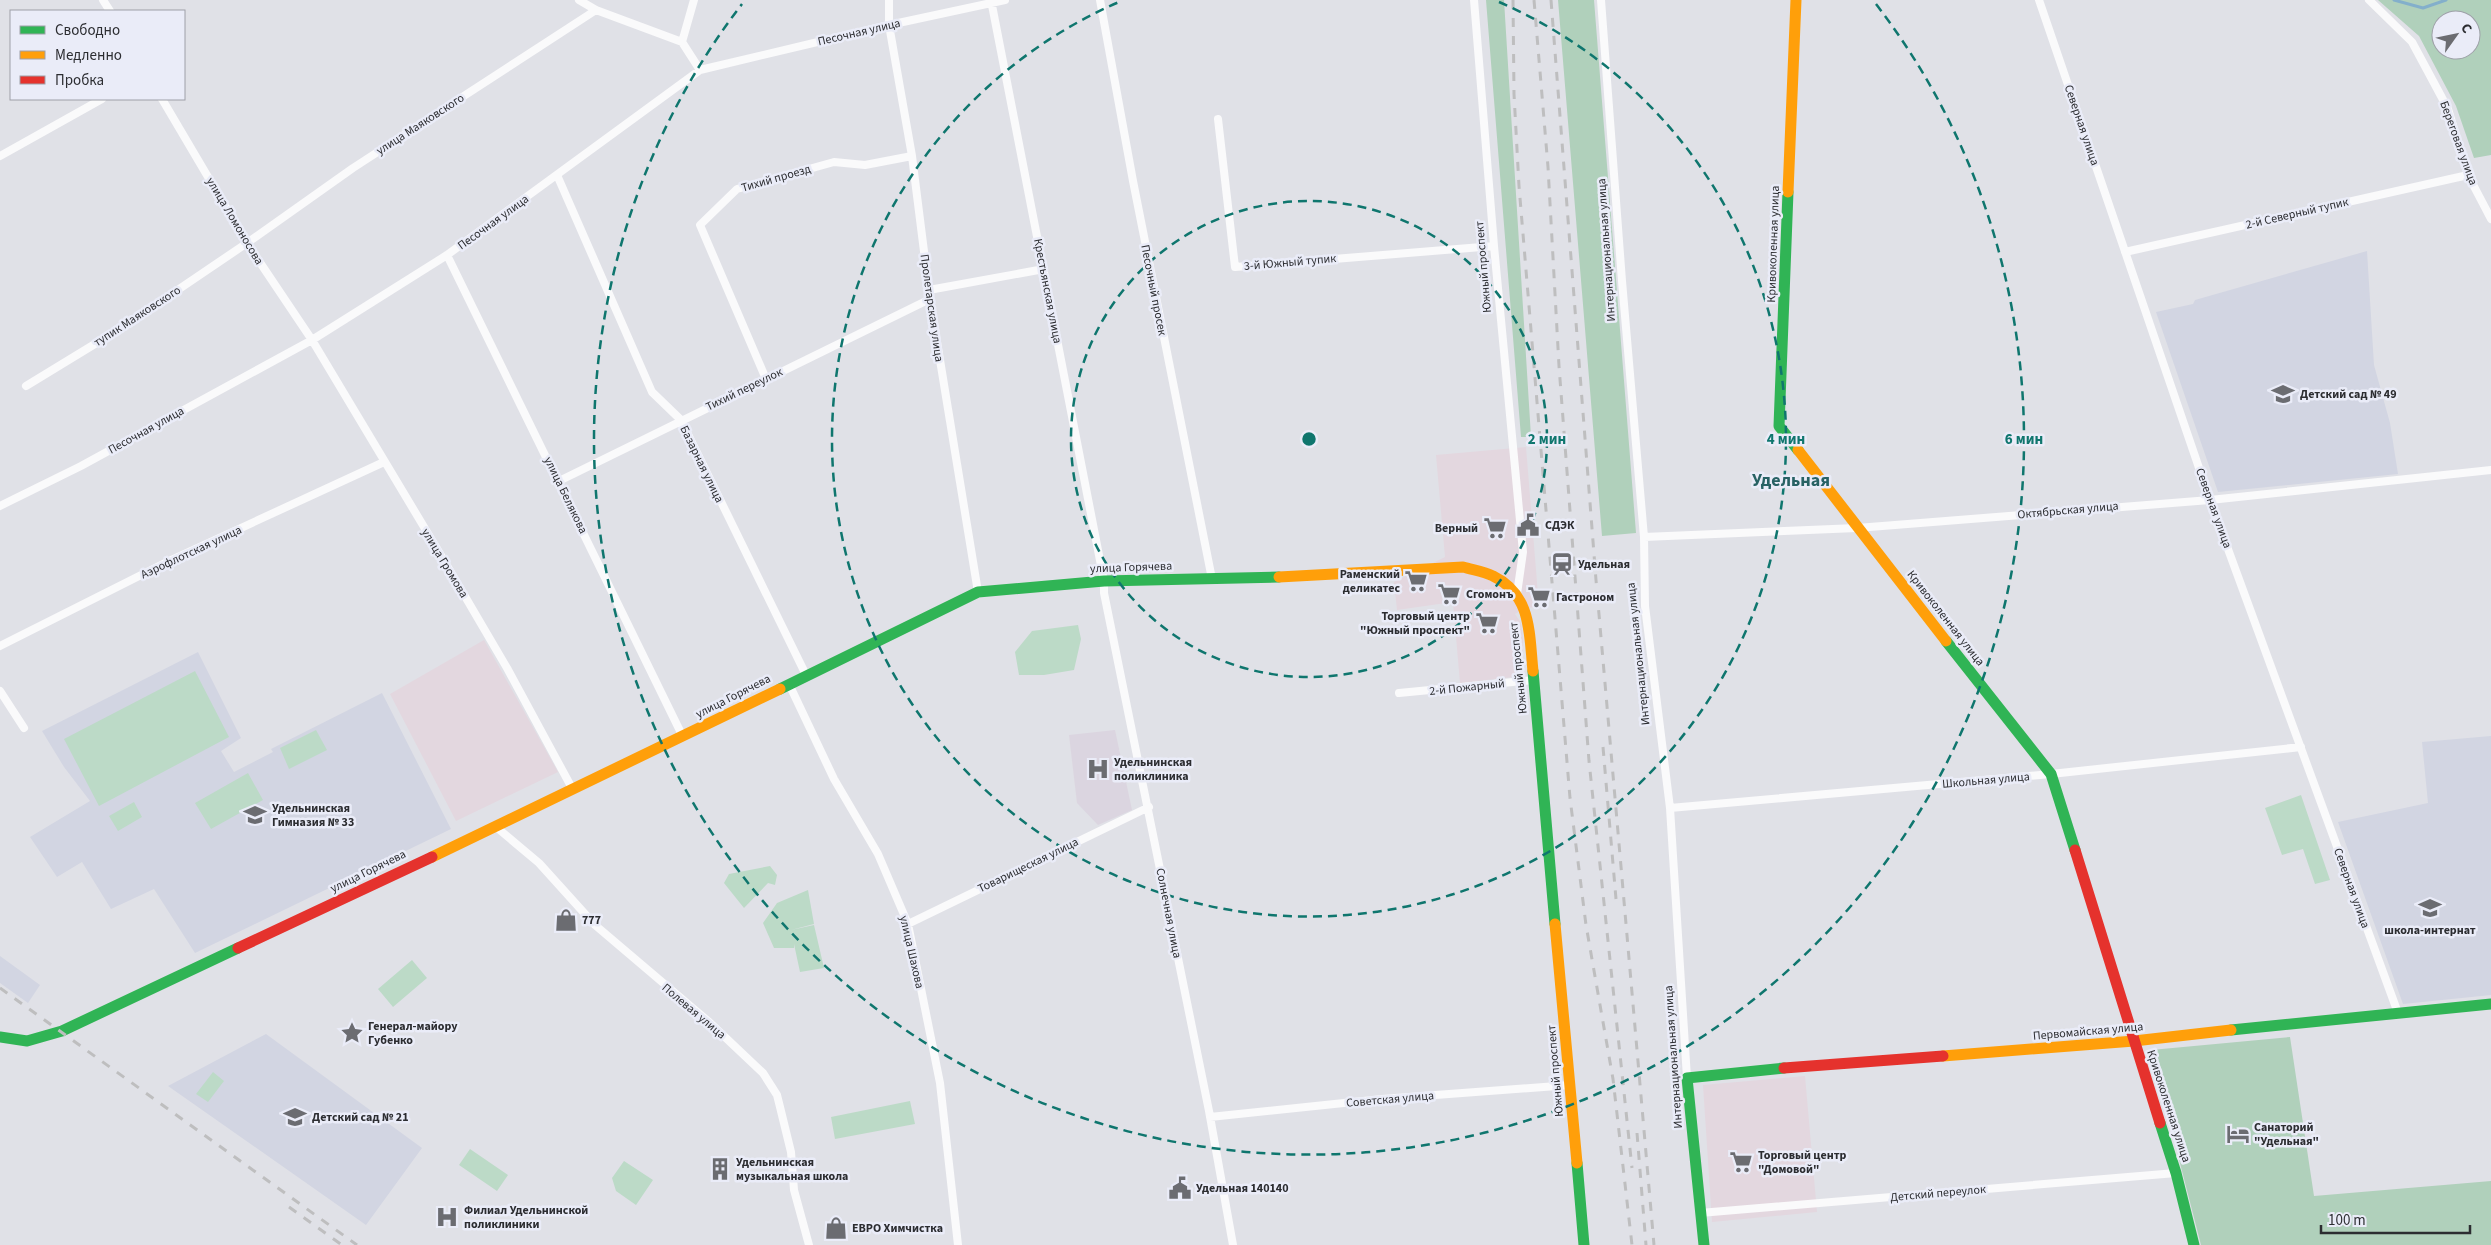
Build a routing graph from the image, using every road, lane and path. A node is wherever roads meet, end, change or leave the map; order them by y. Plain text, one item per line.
1 (578, 0) edge
2 (694, 0) edge
3 (889, 0) edge
4 (1005, 0) edge
5 (1100, 0) edge
6 (1474, 0) edge
7 (1601, 0) edge
8 (1796, 0) edge
9 (2039, 0) edge
10 (2369, 0) edge
11 (992, 1) edge
12 (596, 10) junction
13 (889, 25) junction
14 (682, 42) junction
15 (700, 70) junction
16 (100, 100) edge
17 (163, 100) edge
18 (1218, 119) dead end
19 (0, 156) edge
20 (912, 156) junction
21 (2468, 175) junction
22 (557, 176) junction
23 (2491, 219) edge
24 (247, 244) junction
25 (1494, 246) junction
26 (2125, 252) junction
27 (447, 255) junction
28 (1044, 269) junction
29 (929, 295) junction
30 (312, 340) junction
31 (766, 378) junction
32 (26, 386) dead end
33 (681, 420) junction
34 (384, 462) junction
35 (2491, 470) edge
36 (559, 481) junction
37 (2210, 500) junction
38 (0, 506) edge
39 (1857, 528) junction
40 (1644, 537) junction
41 (1212, 579) junction
42 (1104, 581) junction
43 (978, 592) junction
44 (1517, 594) junction
45 (0, 646) edge
46 (806, 676) junction
47 (1534, 680) junction
48 (789, 684) junction
49 (0, 692) edge
50 (1399, 693) dead end
51 (24, 728) dead end
52 (683, 737) junction
53 (2301, 747) junction
54 (2052, 774) junction
55 (573, 790) junction
56 (1149, 806) junction
57 (1670, 808) junction
58 (496, 826) junction
59 (908, 924) junction
60 (2491, 1004) edge
61 (2398, 1013) junction
62 (0, 1037) edge
63 (2134, 1041) junction
64 (1687, 1078) junction
65 (1570, 1085) junction
66 (1210, 1117) junction
67 (2176, 1173) junction
68 (1700, 1213) junction
69 (809, 1245) edge
70 (958, 1245) edge
71 (1233, 1245) edge
72 (1584, 1245) edge
73 (1704, 1245) edge
74 (2194, 1245) edge

1 - 12 street
2 - 14 street
3 - 13 street, Пролетарская улица
4 - 11 street, Песочная улица
5 - 41 street, Песочный просек
6 - 25 street, Южный проспект
7 - 40 street, Интернациональная улица
8 - 39 main road, Кривоколенная улица
9 - 26 street, Северная улица
10 - 21 street, Береговая улица
11 - 13 street, Песочная улица
11 - 28 street, Крестьянская улица
12 - 14 street
12 - 24 street, улица Маяковского
13 - 15 street, Песочная улица
13 - 20 street, Пролетарская улица
14 - 15 street
15 - 22 street, Песочная улица
16 - 19 street
17 - 24 street, улица Ломоносова
18 - 25 street, 3-й Южный тупик
20 - 29 street, Пролетарская улица
20 - 31 street, Тихий проезд
21 - 23 street, Береговая улица
21 - 26 street, 2-й Северный тупик
22 - 27 street, Песочная улица
22 - 33 street, Базарная улица
24 - 30 street, улица Ломоносова
24 - 32 street, тупик Маяковского
25 - 44 street, Южный проспект
26 - 37 street, Северная улица
27 - 30 street, Песочная улица
27 - 36 street, улица Белякова
28 - 29 street, Тихий переулок
28 - 42 street, Крестьянская улица
29 - 31 street, Тихий переулок
29 - 43 street, Пролетарская улица
30 - 34 street, улица Громова
30 - 38 street, Песочная улица
31 - 33 street, Тихий переулок
33 - 36 street, Тихий переулок
33 - 46 street, Базарная улица
34 - 45 street, Аэрофлотская улица
34 - 55 street, улица Громова
35 - 37 street, Октябрьская улица
36 - 52 street, улица Белякова
37 - 39 street, Октябрьская улица
37 - 53 street, Северная улица
39 - 40 street, Октябрьская улица
39 - 54 main road, Кривоколенная улица
40 - 57 street, Интернациональная улица
41 - 42 main road, улица Горячева
41 - 44 main road, улица Горячева
42 - 43 main road, улица Горячева
42 - 56 street, Солнечная улица
43 - 46 main road, улица Горячева
44 - 47 main road, Южный проспект
46 - 48 main road, улица Горячева
47 - 50 street, 2-й Пожарный
47 - 65 main road, Южный проспект
48 - 52 main road, улица Горячева
48 - 59 street, улица Шахова
49 - 51 street
52 - 55 main road, улица Горячева
53 - 54 street, Школьная улица
53 - 61 street, Северная улица
54 - 57 street, Школьная улица
54 - 63 main road, Кривоколенная улица
55 - 58 main road, улица Горячева
56 - 59 street, Товарищеская улица
56 - 66 street, Солнечная улица
57 - 64 street, Интернациональная улица
58 - 62 main road, улица Горячева
58 - 69 street, Полевая улица
59 - 70 street, улица Шахова
60 - 61 main road, Первомайская улица
61 - 63 main road, Первомайская улица
63 - 64 main road, Первомайская улица
63 - 67 main road, Кривоколенная улица
64 - 68 main road, Интернациональная улица
65 - 66 street, Советская улица
65 - 72 main road, Южный проспект
66 - 71 street, Солнечная улица
67 - 68 street, Детский переулок
67 - 74 main road, Кривоколенная улица
68 - 73 main road, Интернациональная улица

